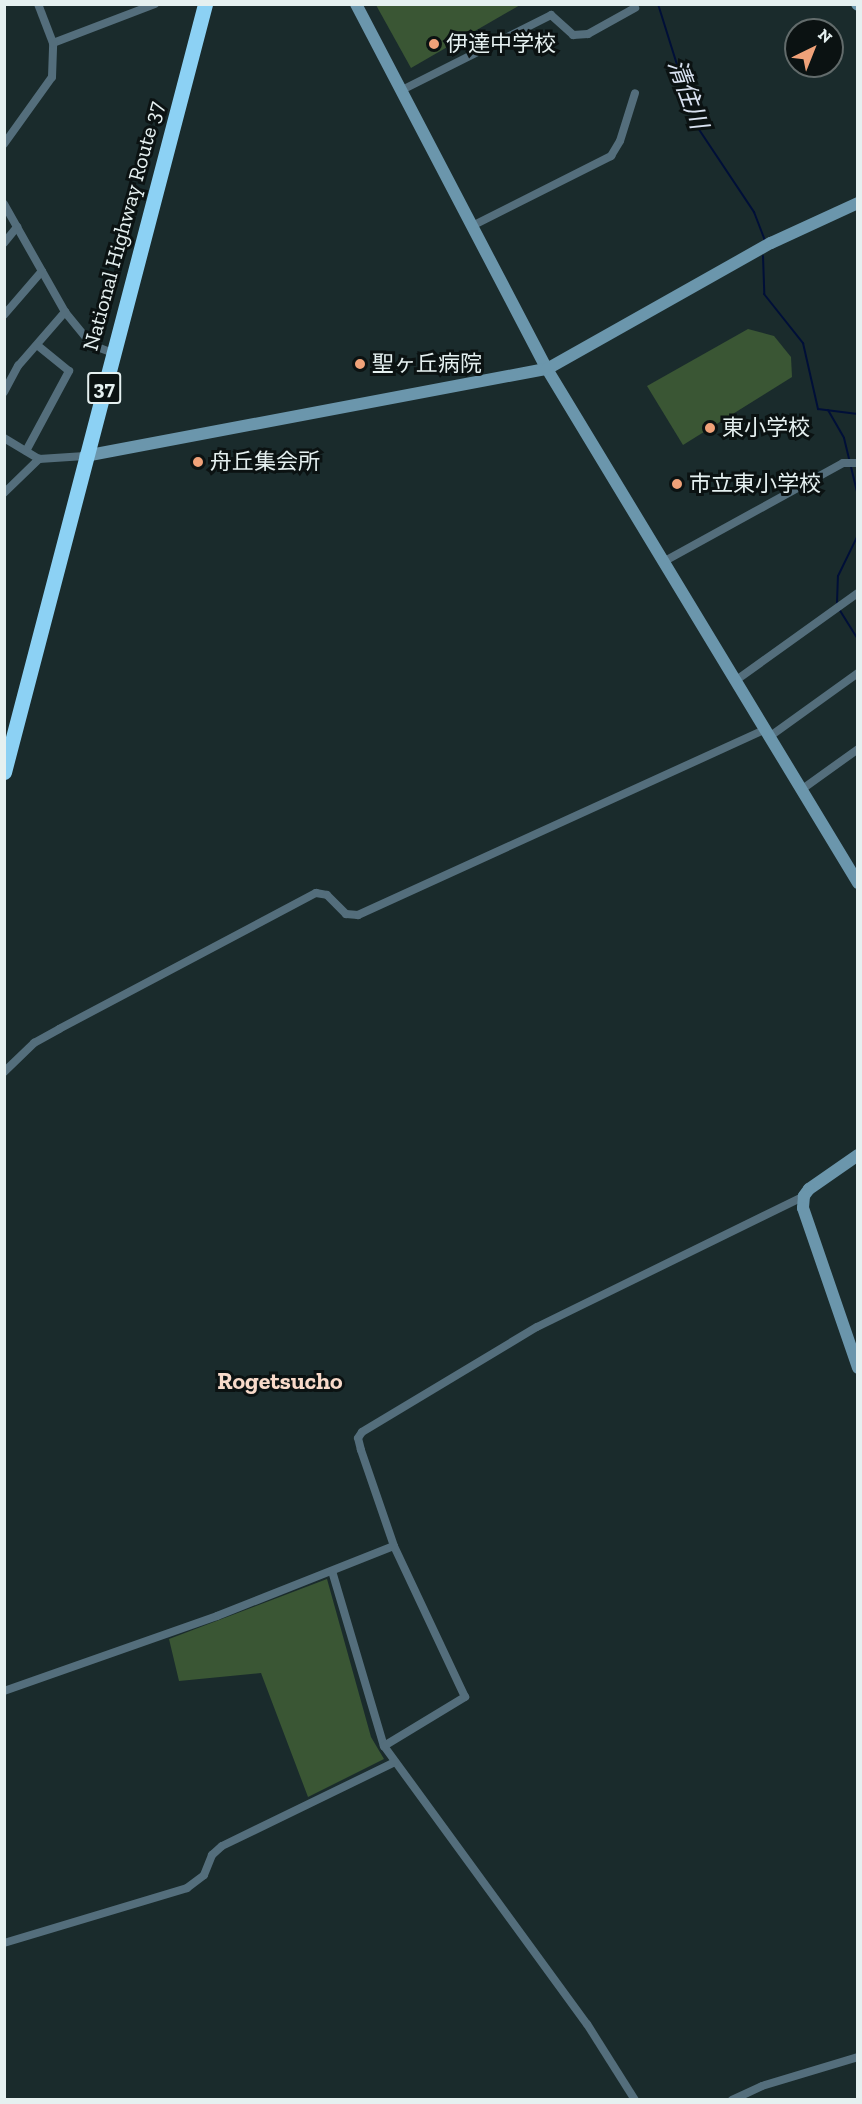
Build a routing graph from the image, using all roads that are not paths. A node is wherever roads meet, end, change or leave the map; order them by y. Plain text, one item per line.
1 (38, 4) edge
2 (155, 4) edge
3 (205, 4) edge
4 (356, 4) edge
5 (134, 8) edge
6 (635, 8) dead end
7 (53, 43) junction
8 (402, 90) junction
9 (635, 93) dead end
10 (4, 144) edge
11 (858, 203) edge
12 (4, 204) edge
13 (472, 226) junction
14 (17, 227) junction
15 (4, 243) edge
16 (42, 271) junction
17 (65, 312) junction
18 (4, 315) edge
19 (37, 345) junction
20 (113, 353) junction
21 (547, 369) junction
22 (4, 392) edge
23 (4, 438) edge
24 (26, 451) junction
25 (85, 456) junction
26 (39, 459) junction
27 (858, 463) edge
28 (4, 493) edge
29 (663, 562) junction
30 (858, 593) edge
31 (858, 673) edge
32 (735, 681) junction
33 (767, 733) junction
34 (858, 748) edge
35 (4, 772) edge
36 (801, 790) junction
37 (858, 883) edge
38 (4, 1072) edge
39 (858, 1155) edge
40 (804, 1196) junction
41 (858, 1368) edge
42 (394, 1546) junction
43 (332, 1571) junction
44 (4, 1691) edge
45 (384, 1746) junction
46 (395, 1762) junction
47 (4, 1943) edge
48 (858, 2057) edge
49 (635, 2100) edge
50 (732, 2100) edge

1 - 7 street
2 - 5 street
3 - 20 highway, National Highway Route 37 / 37
4 - 8 street
5 - 7 street
6 - 8 street
7 - 10 street
8 - 13 street
9 - 13 street
11 - 21 street
12 - 14 street
13 - 21 street
14 - 15 street
14 - 16 street
16 - 17 street
16 - 18 street
17 - 19 street
17 - 20 street
19 - 22 street
19 - 24 street
20 - 25 highway, National Highway Route 37 / 37
21 - 25 street
21 - 29 street
23 - 24 street
24 - 26 street
25 - 26 street
25 - 35 highway, National Highway Route 37 / 37
26 - 28 street
27 - 29 street
29 - 32 street
30 - 32 street
31 - 33 street
32 - 33 street
33 - 36 street
33 - 38 street
34 - 36 street
36 - 37 street
39 - 40 street
40 - 41 street
40 - 42 street
42 - 43 street
42 - 45 street
43 - 44 street
43 - 45 street
45 - 46 street
46 - 47 street
46 - 49 street
48 - 50 street

